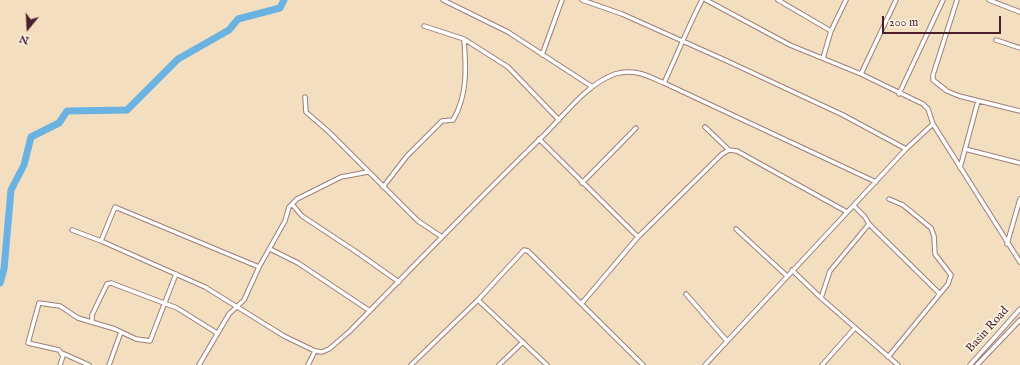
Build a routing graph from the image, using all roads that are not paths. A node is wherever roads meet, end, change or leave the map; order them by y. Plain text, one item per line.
1 (443, 0) edge
2 (562, 0) edge
3 (582, 0) edge
4 (702, 0) edge
5 (706, 0) edge
6 (778, 0) edge
7 (846, 0) edge
8 (943, 0) edge
9 (957, 0) edge
10 (989, 0) edge
11 (894, 1) edge
12 (1020, 12) edge
13 (424, 26) dead end
14 (832, 31) junction
15 (464, 39) junction
16 (996, 40) dead end
17 (684, 41) junction
18 (1020, 48) edge
19 (542, 55) junction
20 (823, 58) junction
21 (861, 74) junction
22 (664, 83) junction
23 (591, 86) junction
24 (899, 94) junction
25 (305, 97) dead end
26 (978, 101) junction
27 (1020, 111) edge
28 (559, 120) junction
29 (933, 124) junction
30 (705, 127) dead end
31 (636, 128) dead end
32 (539, 139) junction
33 (906, 149) junction
34 (965, 149) junction
35 (729, 150) junction
36 (1020, 163) edge
37 (960, 168) junction
38 (368, 172) junction
39 (582, 182) junction
40 (876, 182) junction
41 (383, 187) junction
42 (889, 199) dead end
43 (1020, 199) edge
44 (292, 204) junction
45 (854, 206) junction
46 (847, 212) junction
47 (869, 224) junction
48 (736, 229) dead end
49 (72, 230) dead end
50 (442, 237) junction
51 (638, 237) junction
52 (101, 241) junction
53 (1007, 244) junction
54 (270, 249) junction
55 (1020, 262) edge
56 (258, 267) junction
57 (792, 270) junction
58 (176, 274) junction
59 (787, 276) junction
60 (399, 282) junction
61 (939, 293) junction
62 (686, 294) dead end
63 (821, 298) junction
64 (478, 300) junction
65 (165, 303) junction
66 (582, 303) junction
67 (237, 306) junction
68 (1020, 309) edge
69 (370, 311) junction
70 (1020, 320) edge
71 (92, 321) junction
72 (854, 329) junction
73 (121, 332) junction
74 (217, 333) junction
75 (727, 340) junction
76 (523, 342) junction
77 (315, 351) junction
78 (62, 352) junction
79 (888, 357) junction
80 (310, 364) edge
81 (60, 365) edge
82 (89, 365) edge
83 (109, 365) edge
84 (199, 365) edge
85 (411, 365) edge
86 (500, 365) edge
87 (547, 365) edge
88 (643, 365) edge
89 (704, 365) edge
90 (822, 365) edge
91 (898, 365) edge
92 (970, 365) edge
93 (977, 365) edge

1 - 19 street
2 - 19 street
3 - 17 street
4 - 17 street
5 - 20 street
6 - 14 street
7 - 14 street
8 - 24 street
9 - 26 street
10 - 12 street
11 - 21 street
13 - 15 street
14 - 20 street
15 - 28 street
15 - 41 street
16 - 18 street
17 - 22 street
17 - 33 street
19 - 23 street
20 - 21 street
21 - 24 street
22 - 23 street
22 - 40 street
23 - 28 street
24 - 29 street
25 - 38 street
26 - 27 street
26 - 34 street
28 - 32 street
29 - 33 street
29 - 37 street
30 - 35 street
31 - 39 street
32 - 39 street
32 - 50 street
33 - 40 street
34 - 36 street
34 - 37 street
35 - 46 street
35 - 51 street
37 - 53 street
38 - 41 street
38 - 44 street
39 - 51 street
40 - 45 street
41 - 50 street
42 - 61 street
43 - 53 street
44 - 54 street
44 - 60 street
45 - 46 street
45 - 47 street
46 - 57 street
47 - 61 street
47 - 63 street
48 - 59 street
49 - 52 street
50 - 60 street
51 - 66 street
52 - 56 street
52 - 58 street
53 - 55 street
54 - 56 street
54 - 69 street
56 - 67 street
57 - 59 street
57 - 63 street
58 - 65 street
58 - 67 street
59 - 75 street
60 - 69 street
61 - 79 street
62 - 75 street
63 - 72 street
64 - 66 street
64 - 76 street
64 - 85 street
65 - 71 street
65 - 73 street
65 - 74 street
66 - 88 street
67 - 74 street
67 - 77 street
68 - 92 street, Basin Road
69 - 77 street
70 - 93 street, Basin Road
71 - 73 street
71 - 78 street
72 - 79 street
72 - 90 street
73 - 83 street
74 - 84 street
75 - 89 street
76 - 86 street
76 - 87 street
77 - 80 street
78 - 81 street
78 - 82 street
79 - 91 street

